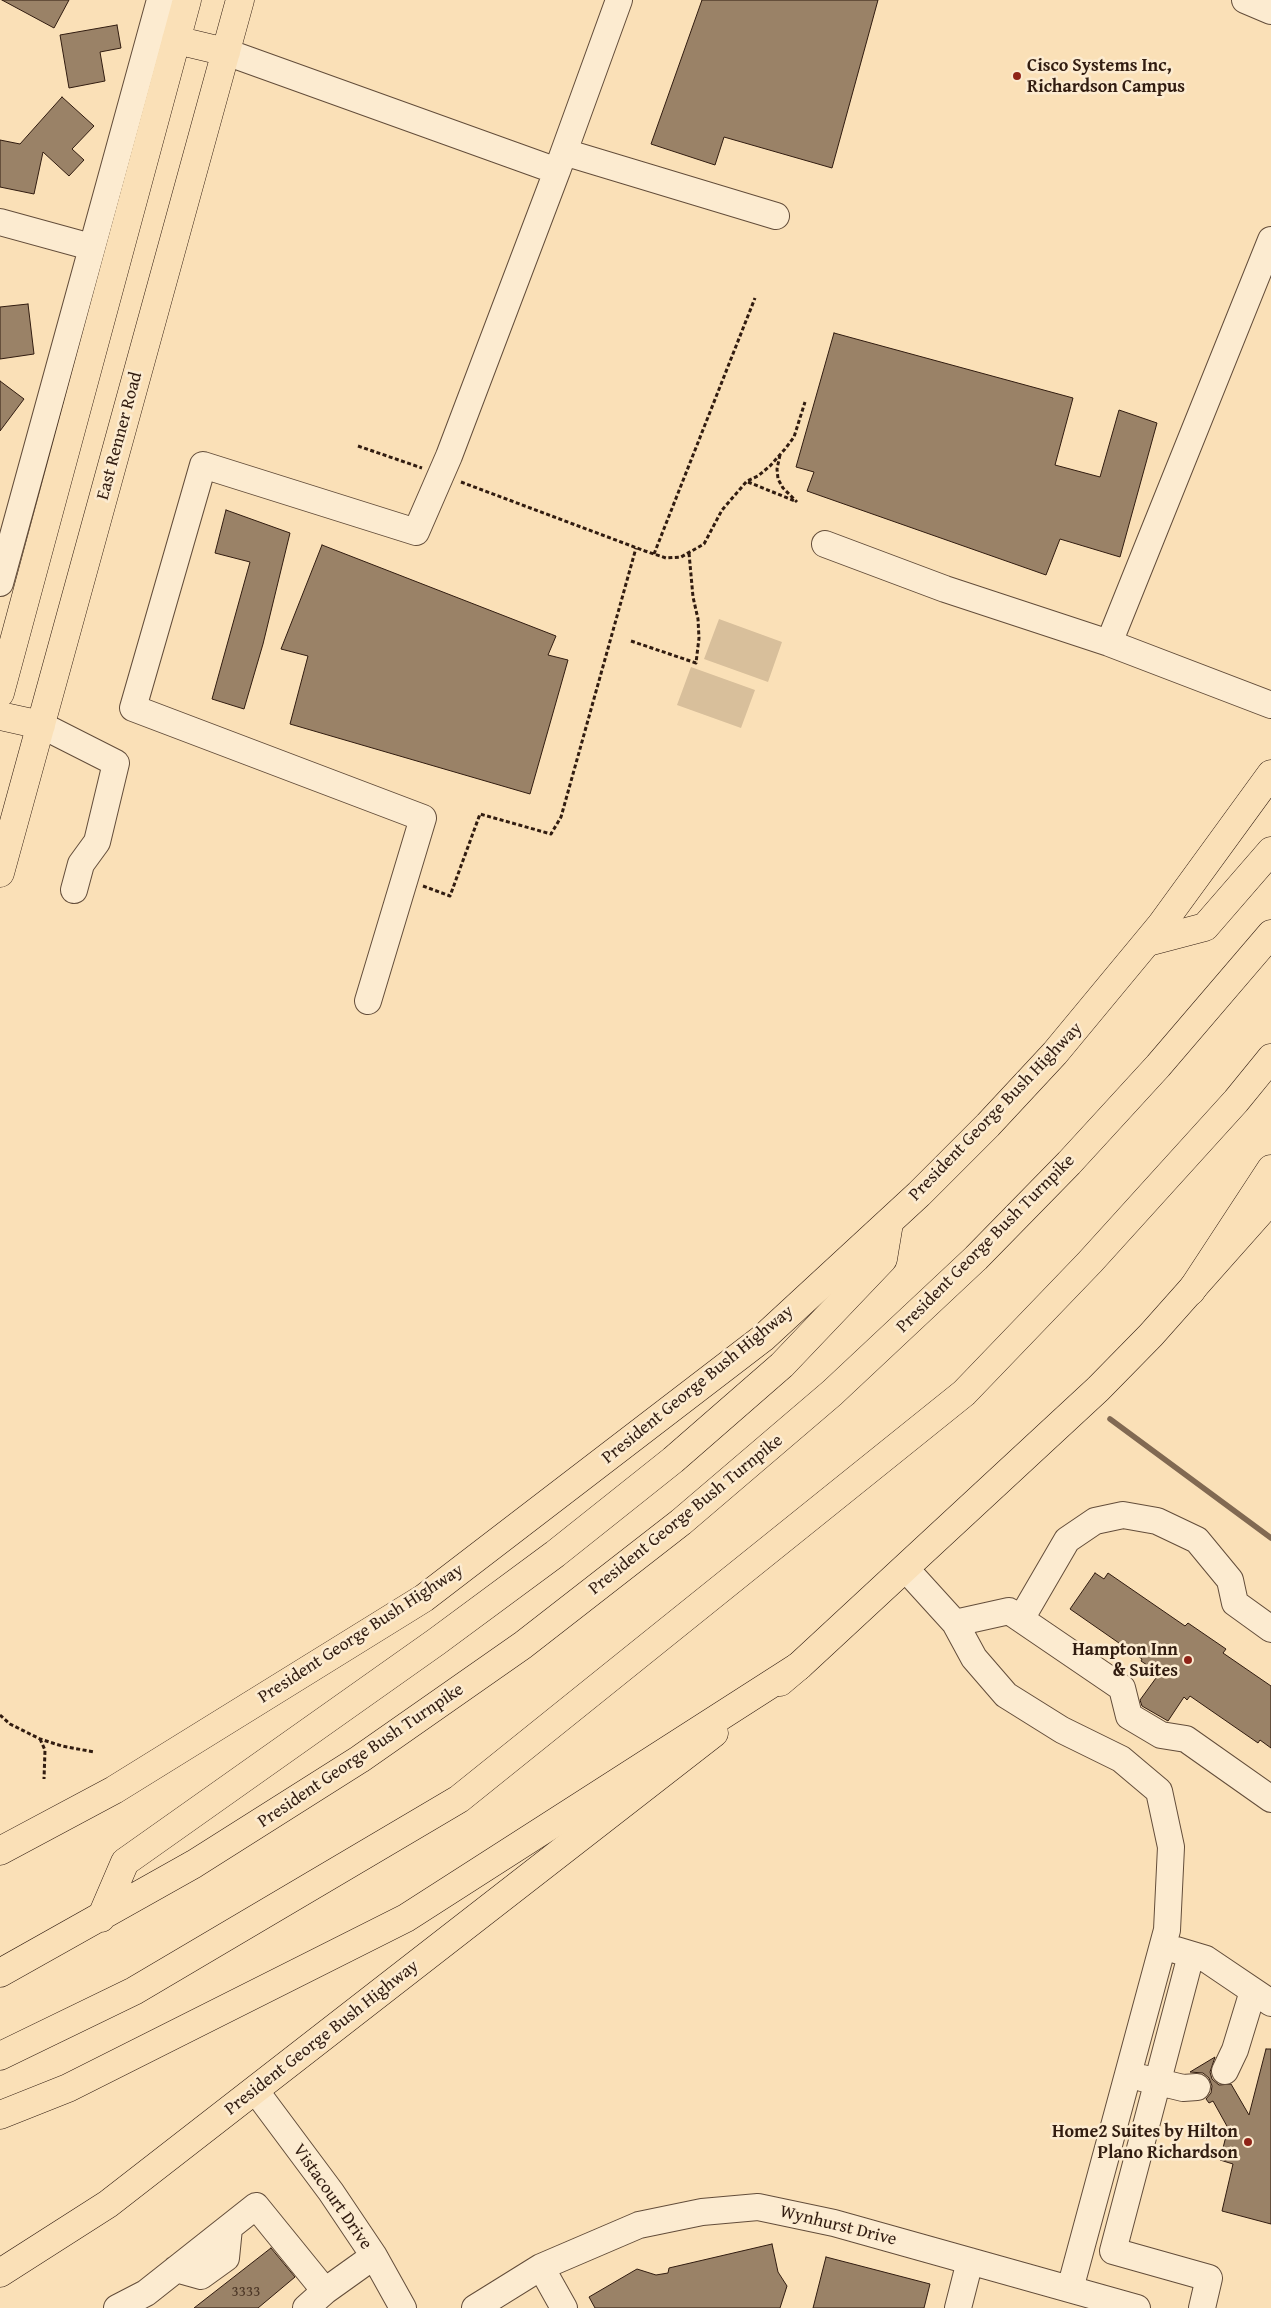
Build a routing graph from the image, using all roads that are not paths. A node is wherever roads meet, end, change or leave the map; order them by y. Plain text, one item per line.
1 (160, 0) edge
2 (187, 0) edge
3 (240, 0) edge
4 (620, 0) edge
5 (1244, 0) edge
6 (1271, 11) edge
7 (176, 40) junction
8 (226, 52) junction
9 (560, 161) junction
10 (776, 216) dead end
11 (0, 222) edge
12 (1271, 240) edge
13 (91, 247) junction
14 (9, 515) edge
15 (826, 544) dead end
16 (0, 583) edge
17 (1109, 643) junction
18 (0, 693) edge
19 (1271, 704) edge
20 (0, 716) edge
21 (40, 726) junction
22 (1271, 774) edge
23 (1271, 851) edge
24 (0, 873) edge
25 (74, 890) dead end
26 (1271, 934) edge
27 (1148, 942) junction
28 (368, 1001) dead end
29 (1271, 1058) edge
30 (1271, 1169) edge
31 (1271, 1200) edge
32 (889, 1223) junction
33 (1191, 1291) junction
34 (905, 1568) junction
35 (1020, 1619) junction
36 (955, 1623) junction
37 (1271, 1629) edge
38 (799, 1666) junction
39 (1271, 1799) edge
40 (0, 1851) edge
41 (101, 1918) junction
42 (1163, 1947) junction
43 (1191, 1955) junction
44 (0, 1973) edge
45 (1262, 1997) edge
46 (0, 2056) edge
47 (1226, 2071) dead end
48 (1130, 2075) junction
49 (1158, 2082) junction
50 (1197, 2087) dead end
51 (255, 2090) junction
52 (0, 2115) edge
53 (374, 2256) junction
54 (970, 2262) junction
55 (541, 2267) junction
56 (0, 2273) edge
57 (1070, 2289) junction
58 (315, 2300) edge
59 (117, 2308) edge
60 (404, 2308) edge
61 (475, 2308) edge
62 (564, 2308) edge
63 (958, 2308) edge
64 (1137, 2308) edge
65 (1202, 2308) edge

1 - 13 street
2 - 7 main road
3 - 8 main road, East Renner Road
4 - 9 street
5 - 6 street
7 - 8 main road
7 - 18 main road
8 - 9 street
8 - 21 main road, East Renner Road
9 - 10 street
9 - 28 street
11 - 13 street
12 - 17 street
13 - 14 street
14 - 16 street
15 - 17 street
17 - 19 street
20 - 21 main road
21 - 24 main road, East Renner Road
21 - 25 street
22 - 27 main road, President George Bush Highway
23 - 27 main road
26 - 41 main road, President George Bush Turnpike
27 - 32 main road, President George Bush Highway
29 - 46 main road
30 - 33 main road
31 - 33 main road, President George Bush Highway
32 - 40 main road, President George Bush Highway
32 - 41 main road
33 - 34 main road, President George Bush Highway
34 - 36 street
34 - 38 main road, President George Bush Highway
35 - 36 street
35 - 37 street
35 - 39 street
36 - 42 street
38 - 51 main road, President George Bush Highway
38 - 52 main road
41 - 44 main road, President George Bush Turnpike
42 - 43 street
42 - 48 street
43 - 45 street
43 - 49 street
45 - 47 street
48 - 49 street
48 - 57 street
49 - 50 street
49 - 65 street
51 - 53 street, Vistacourt Drive
51 - 56 main road, President George Bush Highway
53 - 58 street
53 - 60 street, Vistacourt Drive
54 - 55 street, Wynhurst Drive
54 - 57 street, Wynhurst Drive
54 - 63 street
55 - 61 street, Wynhurst Drive
55 - 62 street
57 - 64 street, Wynhurst Drive
58 - 59 street

